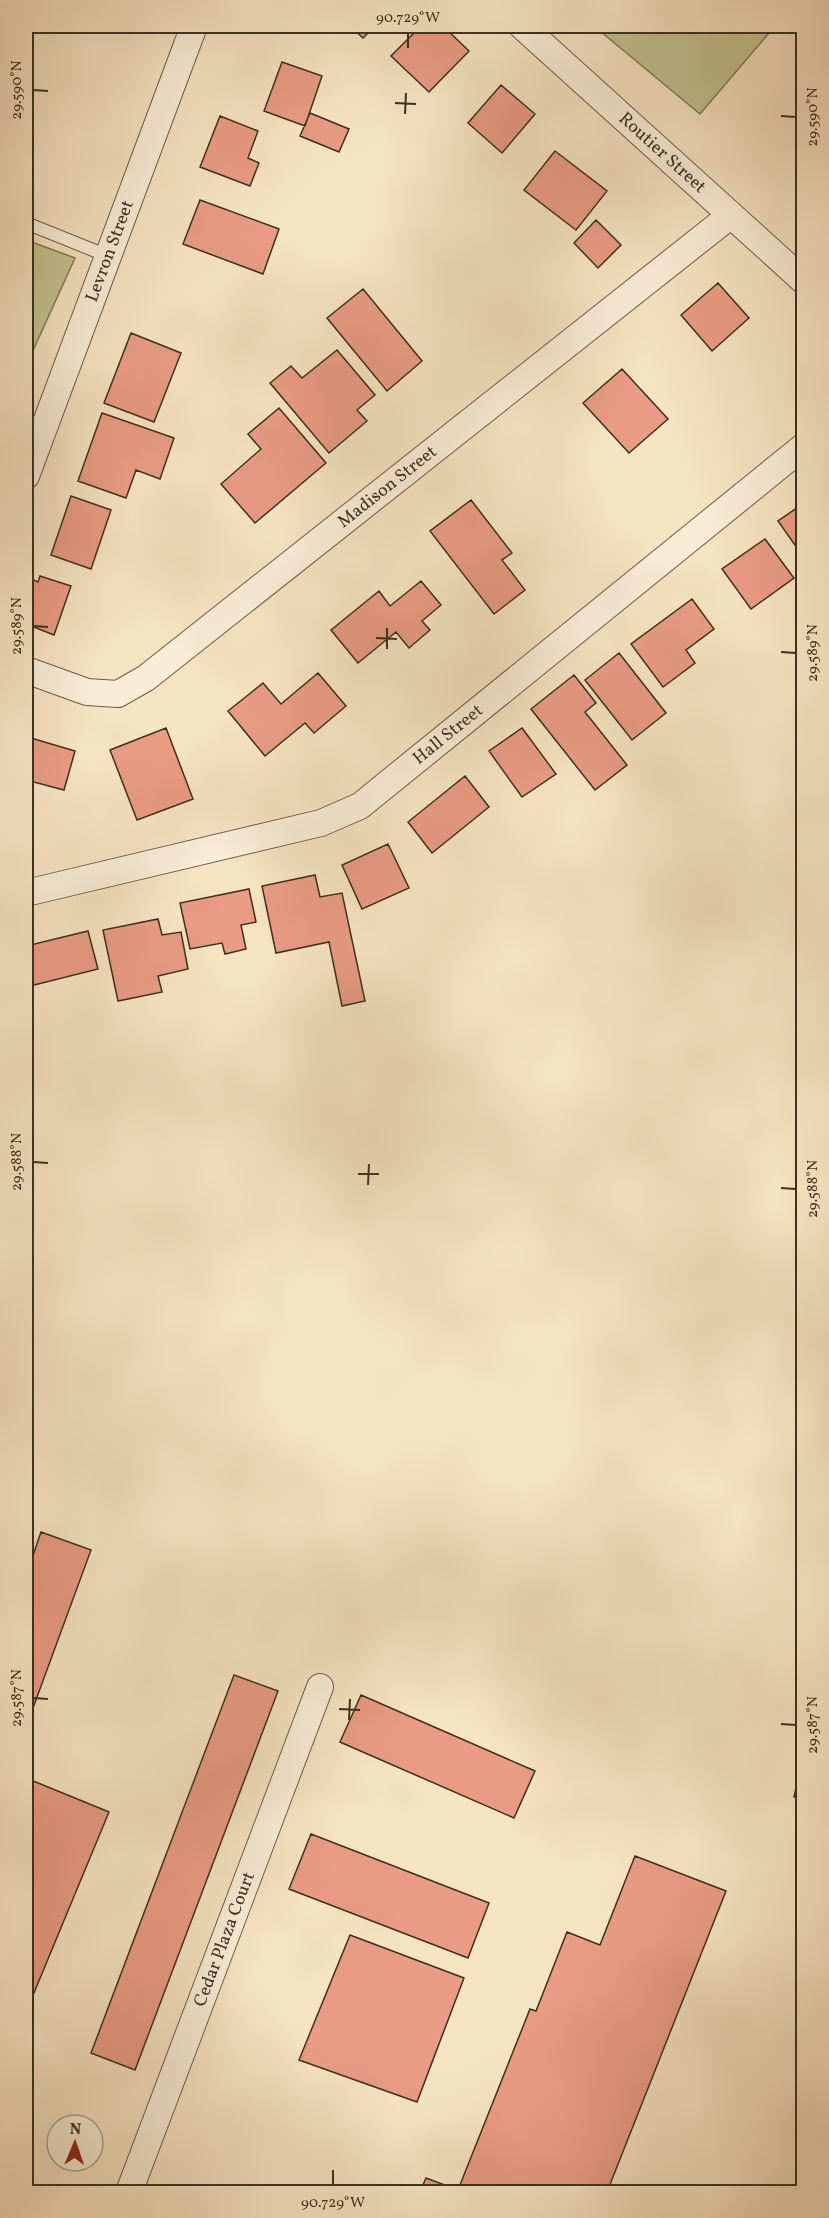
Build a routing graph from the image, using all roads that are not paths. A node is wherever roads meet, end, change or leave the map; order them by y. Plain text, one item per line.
1 (194, 26) edge
2 (522, 26) edge
3 (731, 215) junction
4 (26, 223) edge
5 (108, 256) junction
6 (797, 268) edge
7 (804, 446) edge
8 (26, 476) edge
9 (26, 670) edge
10 (26, 893) edge
11 (320, 1687) dead end
12 (129, 2193) edge

1 - 5 street, Levron Street
2 - 3 street, Routier Street
3 - 6 street, Routier Street
3 - 9 street, Madison Street
4 - 5 lane
5 - 8 street, Levron Street
7 - 10 street, Hall Street
11 - 12 street, Cedar Plaza Court

